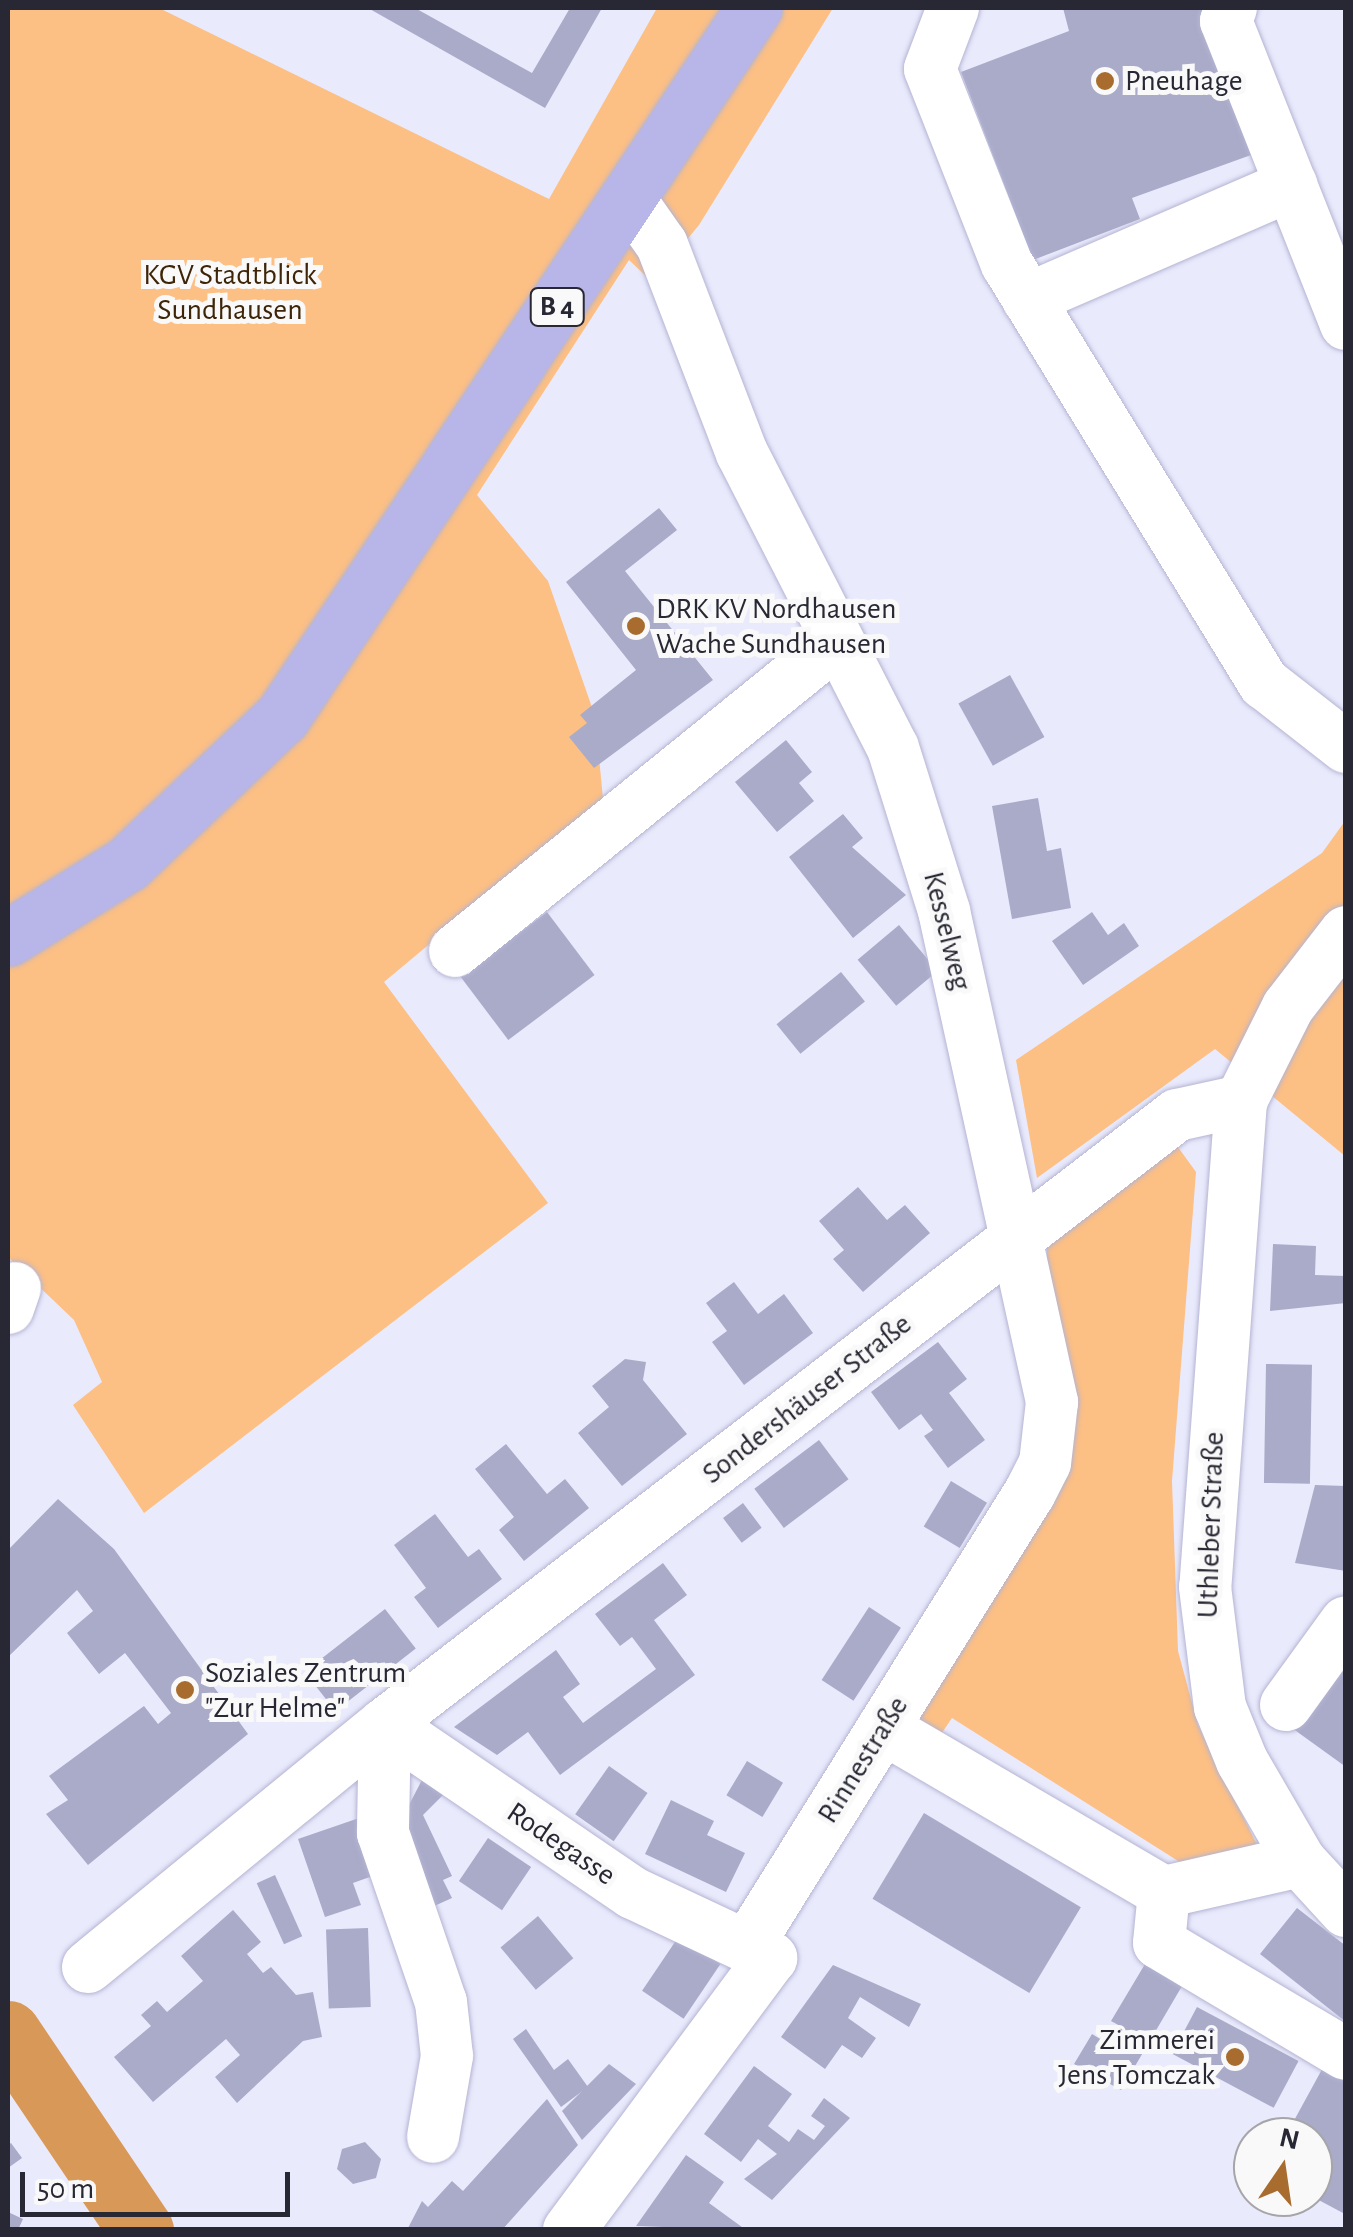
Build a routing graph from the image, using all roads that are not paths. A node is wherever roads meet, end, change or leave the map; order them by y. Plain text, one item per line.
1 (754, 8) edge
2 (954, 8) edge
3 (1232, 8) edge
4 (1291, 185) junction
5 (629, 198) junction
6 (1028, 299) junction
7 (1346, 324) edge
8 (838, 642) junction
9 (1346, 747) edge
10 (1346, 932) edge
11 (8, 938) edge
12 (455, 951) dead end
13 (1241, 1102) junction
14 (1020, 1234) junction
15 (1346, 1622) edge
16 (1286, 1704) dead end
17 (384, 1724) junction
18 (883, 1728) junction
19 (1300, 1860) junction
20 (1164, 1892) junction
21 (1346, 1910) edge
22 (748, 1943) junction
23 (88, 1966) dead end
24 (1346, 2054) edge
25 (434, 2137) dead end
26 (569, 2230) edge

1 - 5 main road, B 4
2 - 6 street
3 - 4 street
4 - 6 street
4 - 7 street
5 - 8 street, Kesselweg
5 - 11 main road, B 4
6 - 9 street
8 - 12 street
8 - 14 street, Kesselweg
10 - 13 street
13 - 14 street, Sondershäuser Straße
13 - 19 street, Uthleber Straße
14 - 17 street, Sondershäuser Straße
14 - 18 street, Rinnestraße
15 - 16 street
17 - 22 street, Rodegasse
17 - 23 street, Sondershäuser Straße
17 - 25 street
18 - 20 street
18 - 22 street, Rinnestraße
19 - 20 street
19 - 21 street, Uthleber Straße
20 - 24 street
22 - 26 street

